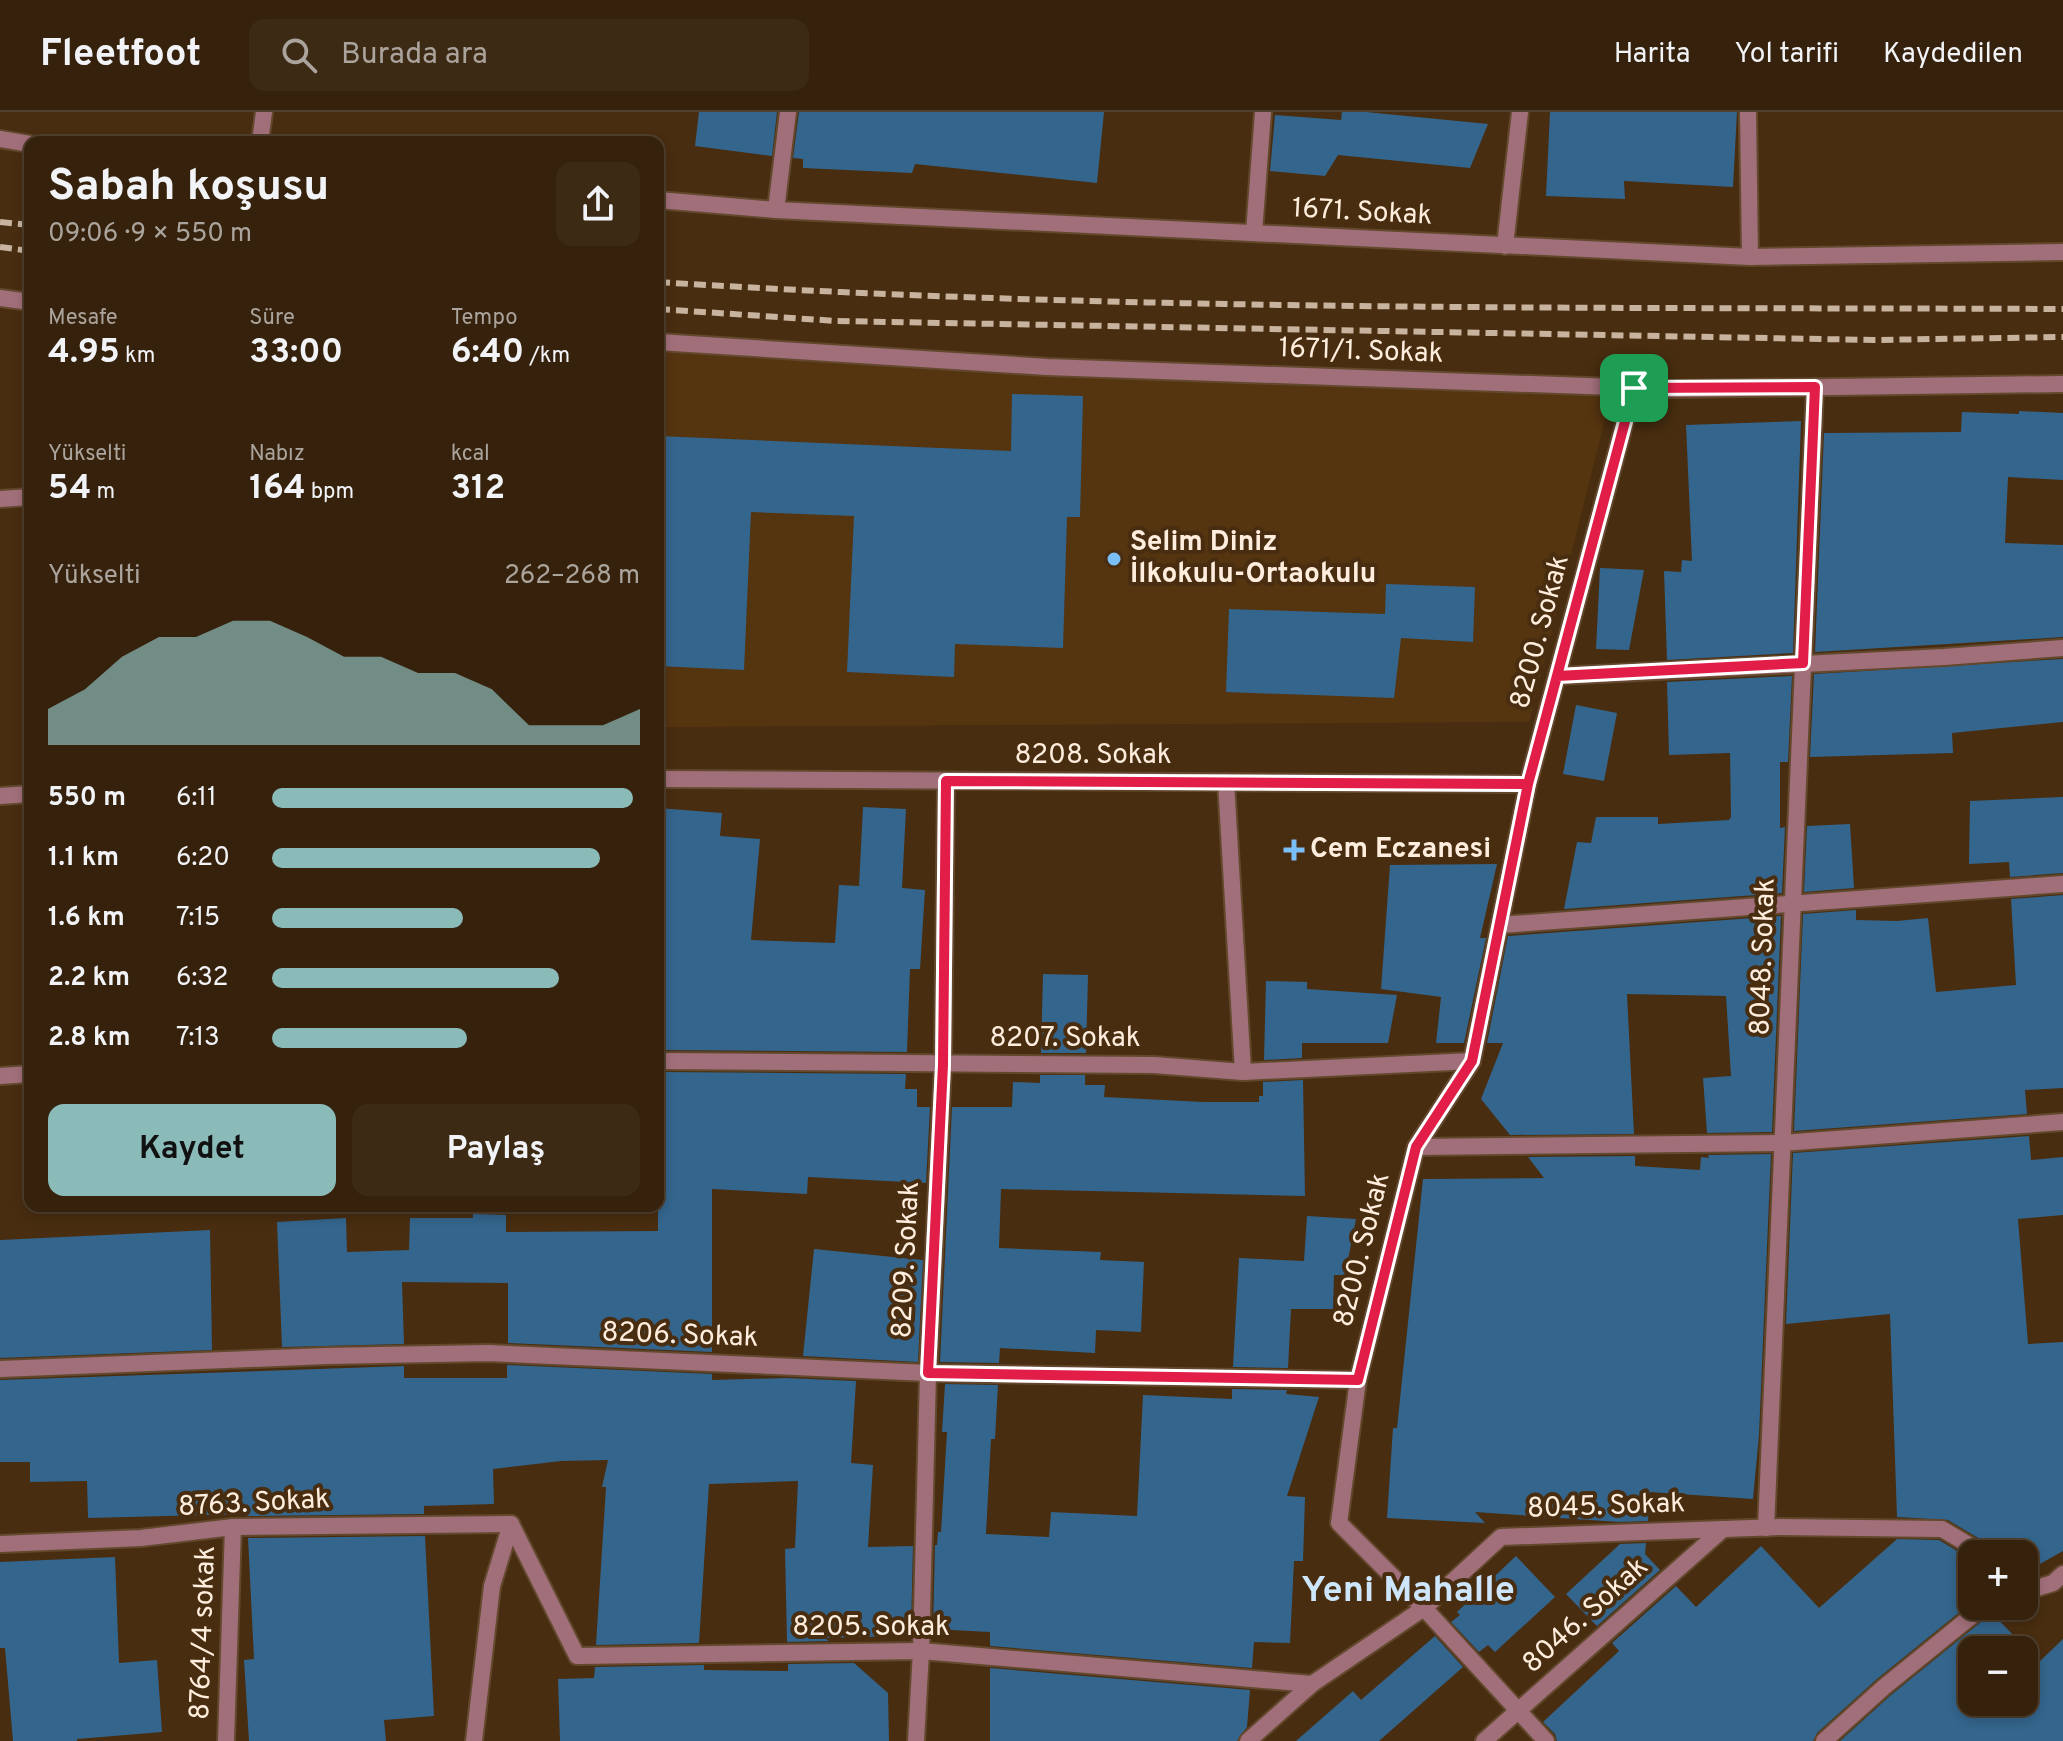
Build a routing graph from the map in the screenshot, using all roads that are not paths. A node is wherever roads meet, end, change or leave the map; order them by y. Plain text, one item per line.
1 (264, 112) edge
2 (788, 112) edge
3 (1263, 112) edge
4 (1520, 112) edge
5 (1748, 112) edge
6 (261, 136) edge
7 (0, 139) edge
8 (24, 143) edge
9 (664, 201) edge
10 (776, 210) junction
11 (1254, 233) junction
12 (1505, 246) junction
13 (2063, 252) edge
14 (1750, 257) junction
15 (0, 298) edge
16 (24, 301) edge
17 (664, 342) edge
18 (2063, 384) edge
19 (1815, 387) junction
20 (1634, 388) junction
21 (24, 497) edge
22 (0, 499) edge
23 (2063, 648) edge
24 (1803, 663) junction
25 (1557, 676) junction
26 (664, 779) edge
27 (946, 781) junction
28 (1226, 782) junction
29 (1528, 784) junction
30 (24, 794) edge
31 (0, 796) edge
32 (2063, 884) edge
33 (1792, 904) junction
34 (1500, 925) junction
35 (664, 1061) edge
36 (1472, 1061) junction
37 (943, 1065) junction
38 (1243, 1072) junction
39 (24, 1074) edge
40 (0, 1076) edge
41 (2063, 1122) edge
42 (1782, 1143) junction
43 (1416, 1147) junction
44 (0, 1369) edge
45 (928, 1373) junction
46 (1358, 1380) junction
47 (511, 1524) junction
48 (233, 1527) junction
49 (1766, 1528) junction
50 (1723, 1529) junction
51 (1960, 1540) edge
52 (0, 1544) edge
53 (2038, 1579) edge
54 (2060, 1582) edge
55 (2038, 1588) edge
56 (1424, 1608) junction
57 (1967, 1620) edge
58 (921, 1651) junction
59 (1312, 1684) junction
60 (1518, 1711) junction
61 (226, 1741) edge
62 (474, 1741) edge
63 (916, 1741) edge
64 (1248, 1741) edge
65 (1484, 1741) edge
66 (1546, 1741) edge
67 (1824, 1741) edge

1 - 6 street
2 - 10 street
3 - 11 street
4 - 12 street
5 - 14 street
7 - 8 street
9 - 10 street, 1671. Sokak
10 - 11 street, 1671. Sokak
11 - 12 street, 1671. Sokak
12 - 14 street, 1671. Sokak
13 - 14 street, 1671. Sokak
15 - 16 street
17 - 20 street, 1671/1. Sokak
18 - 19 street, 1671/1. Sokak
19 - 20 street, 1671/1. Sokak
19 - 24 street, 8048. Sokak
20 - 25 street, 8200. Sokak
21 - 22 street
23 - 24 street
24 - 25 street
24 - 33 street, 8048. Sokak
25 - 29 street, 8200. Sokak
26 - 27 street, 8208. Sokak
27 - 28 street, 8208. Sokak
27 - 37 street, 8209. Sokak
28 - 29 street, 8208. Sokak
28 - 38 street
29 - 34 street, 8200. Sokak
30 - 31 street
32 - 33 street
33 - 34 street
33 - 42 street, 8048. Sokak
34 - 36 street, 8200. Sokak
35 - 37 street, 8207. Sokak
36 - 38 street, 8207. Sokak
36 - 43 street, 8200. Sokak
37 - 38 street, 8207. Sokak
37 - 45 street, 8209. Sokak
39 - 40 street
41 - 42 street
42 - 43 street
42 - 49 street, 8048. Sokak
43 - 46 street, 8200. Sokak
44 - 45 street, 8206. Sokak
45 - 46 street, 8206. Sokak
45 - 58 street, 8209. Sokak
46 - 56 street, 8200. Sokak
47 - 48 street, 8763. Sokak
47 - 58 street, 8205. Sokak
47 - 62 street
48 - 52 street, 8763. Sokak
48 - 61 street, 8764/4 sokak
49 - 50 street, 8045. Sokak
49 - 51 street, 8045. Sokak
50 - 56 street, 8045. Sokak
50 - 60 street, 8046. Sokak
53 - 54 street
54 - 55 street
56 - 59 street, 8045. Sokak
56 - 60 street, 8200. Sokak
57 - 67 street
58 - 59 street, 8205. Sokak
58 - 63 street, 8209. Sokak
59 - 64 street, 8045. Sokak
60 - 65 street, 8046. Sokak
60 - 66 street, 8200. Sokak

